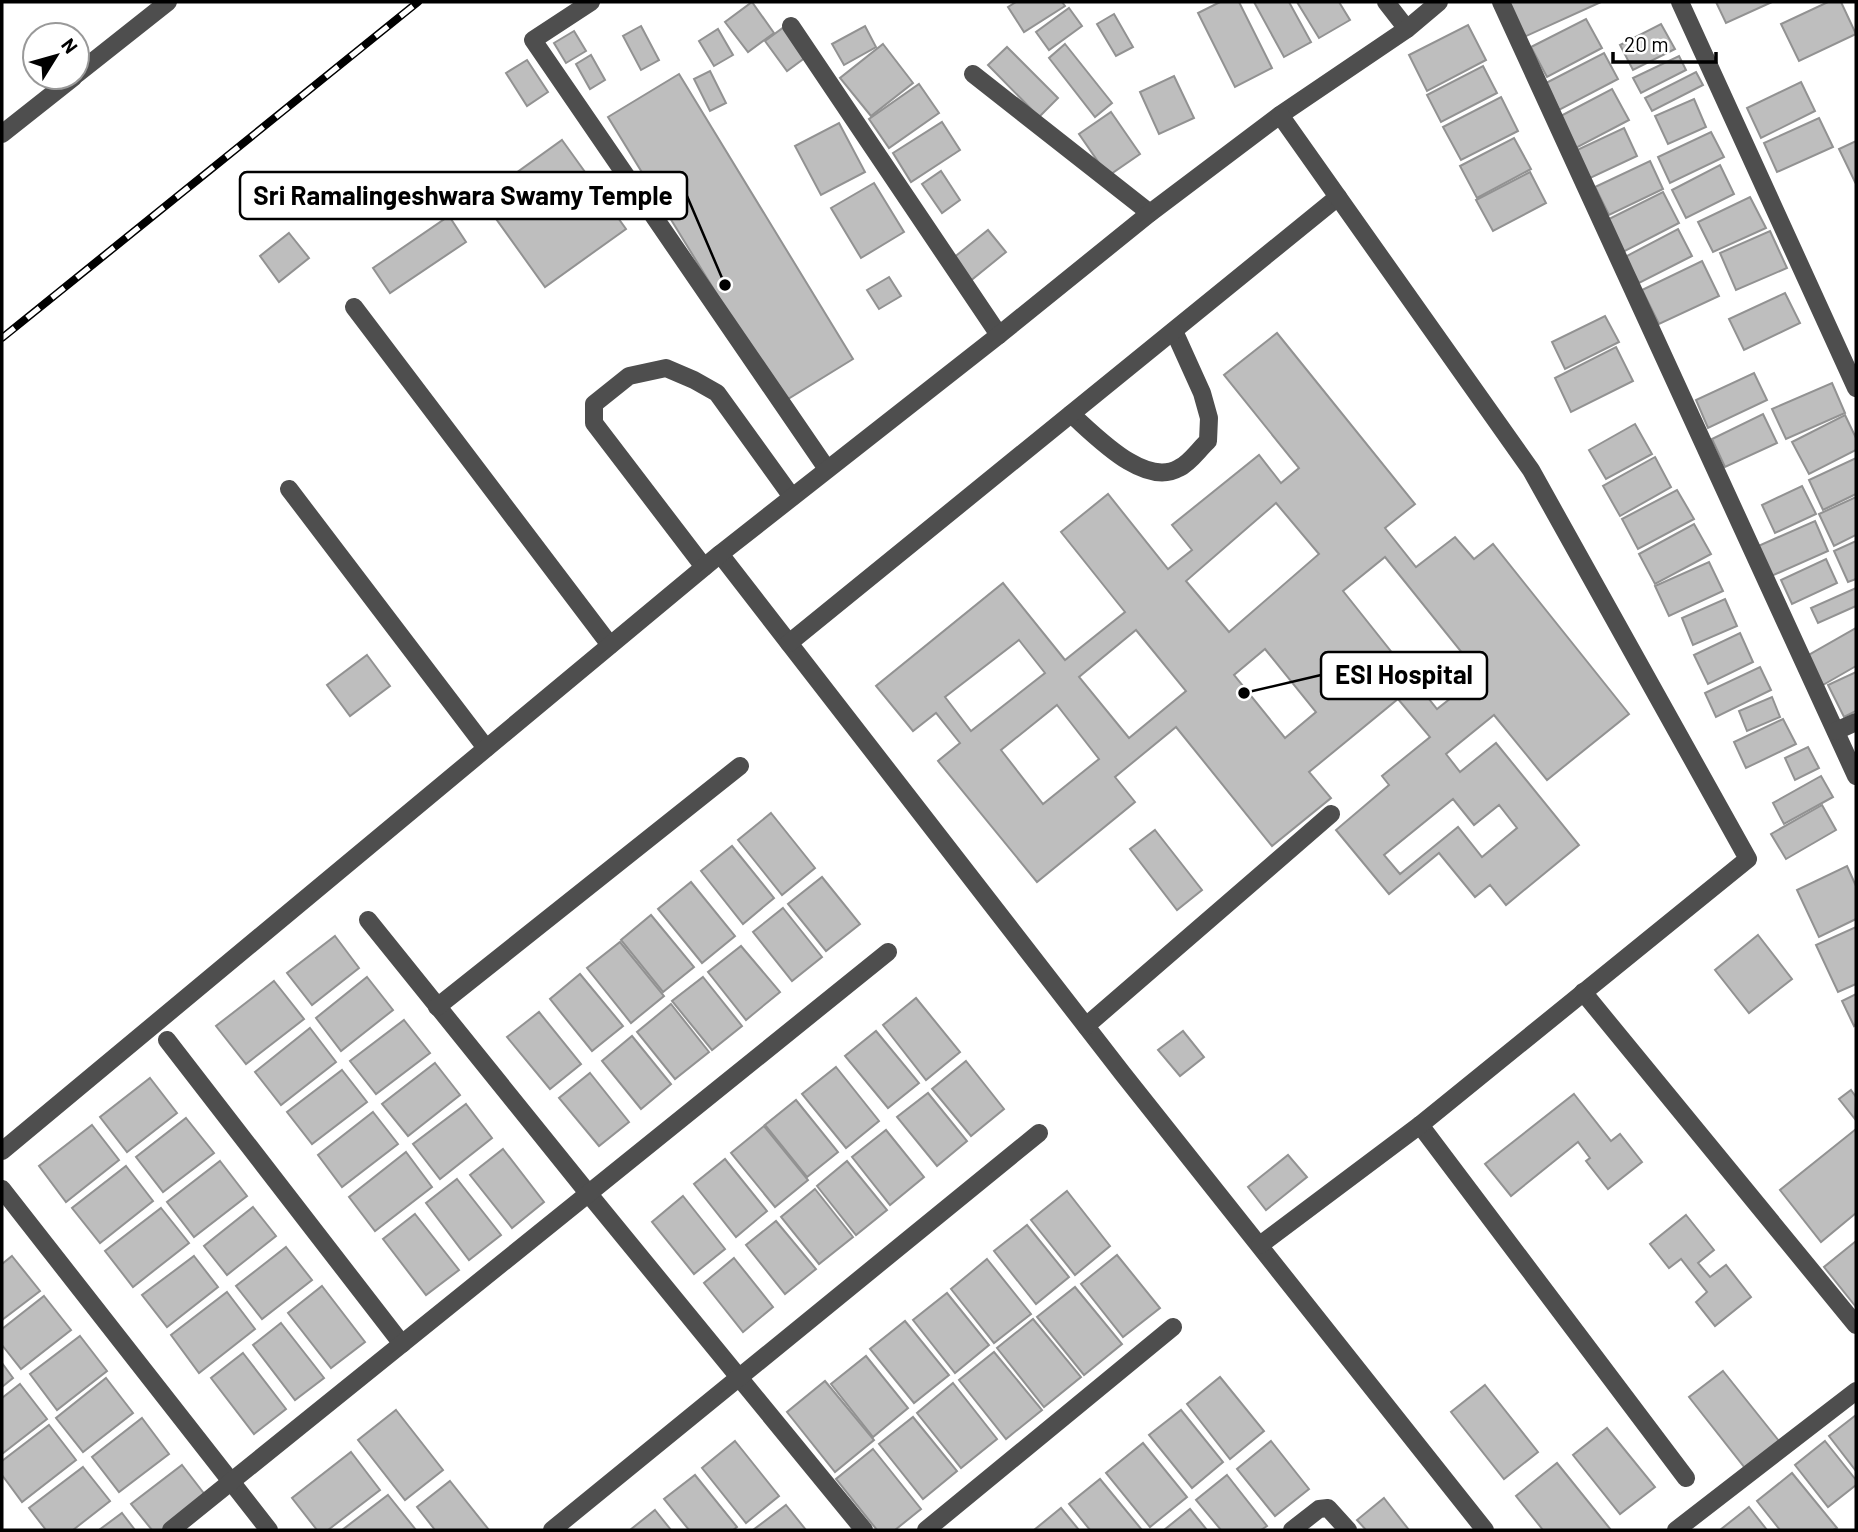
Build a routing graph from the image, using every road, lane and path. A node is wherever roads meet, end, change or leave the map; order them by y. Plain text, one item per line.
1 (168, 2) edge
2 (591, 2) edge
3 (1386, 2) edge
4 (1439, 2) edge
5 (1501, 2) edge
6 (1680, 2) edge
7 (791, 26) dead end
8 (1407, 29) junction
9 (91, 63) edge
10 (973, 74) dead end
11 (56, 91) edge
12 (1280, 115) junction
13 (2, 134) edge
14 (1338, 197) junction
15 (1150, 213) junction
16 (354, 307) dead end
17 (1174, 331) junction
18 (999, 335) junction
19 (1856, 388) edge
20 (1071, 414) junction
21 (827, 469) junction
22 (289, 489) dead end
23 (792, 496) junction
24 (720, 554) junction
25 (704, 567) junction
26 (789, 643) junction
27 (610, 645) junction
28 (1856, 722) edge
29 (1836, 731) junction
30 (486, 748) junction
31 (740, 766) dead end
32 (1856, 776) edge
33 (1331, 814) dead end
34 (368, 920) dead end
35 (888, 952) dead end
36 (1583, 992) junction
37 (437, 1007) junction
38 (1086, 1026) junction
39 (167, 1040) dead end
40 (1420, 1125) junction
41 (1039, 1133) dead end
42 (2, 1151) edge
43 (2, 1189) edge
44 (588, 1194) junction
45 (1260, 1245) junction
46 (1856, 1325) edge
47 (1173, 1327) dead end
48 (402, 1344) junction
49 (739, 1378) junction
50 (1856, 1391) edge
51 (1686, 1478) dead end
52 (231, 1482) junction
53 (171, 1530) edge
54 (269, 1530) edge
55 (552, 1530) edge
56 (864, 1530) edge
57 (926, 1530) edge
58 (1292, 1530) edge
59 (1348, 1530) edge
60 (1485, 1530) edge
61 (1676, 1530) edge

1 - 9 street
2 - 21 street
3 - 8 street
4 - 8 street
5 - 29 street
6 - 19 street
7 - 18 street
8 - 12 street
10 - 15 street
11 - 13 street
12 - 14 street
12 - 15 street
14 - 17 street
14 - 36 street
15 - 18 street
16 - 27 street
17 - 20 street
17 - 20 street
18 - 21 street
20 - 26 street
21 - 23 street
22 - 30 street
23 - 24 street
23 - 25 street
24 - 25 street
24 - 26 street
25 - 27 street
26 - 38 street
27 - 30 street
28 - 29 street
29 - 32 street
30 - 42 street
31 - 37 street
33 - 38 street
34 - 37 street
35 - 44 street
36 - 40 street
36 - 46 street
37 - 44 street
38 - 45 street
39 - 48 street
40 - 45 street
40 - 51 street
41 - 49 street
43 - 52 street
44 - 48 street
44 - 49 street
45 - 60 street
47 - 57 street
48 - 52 street
49 - 55 street
49 - 56 street
50 - 61 street
52 - 53 street
52 - 54 street
58 - 59 street

